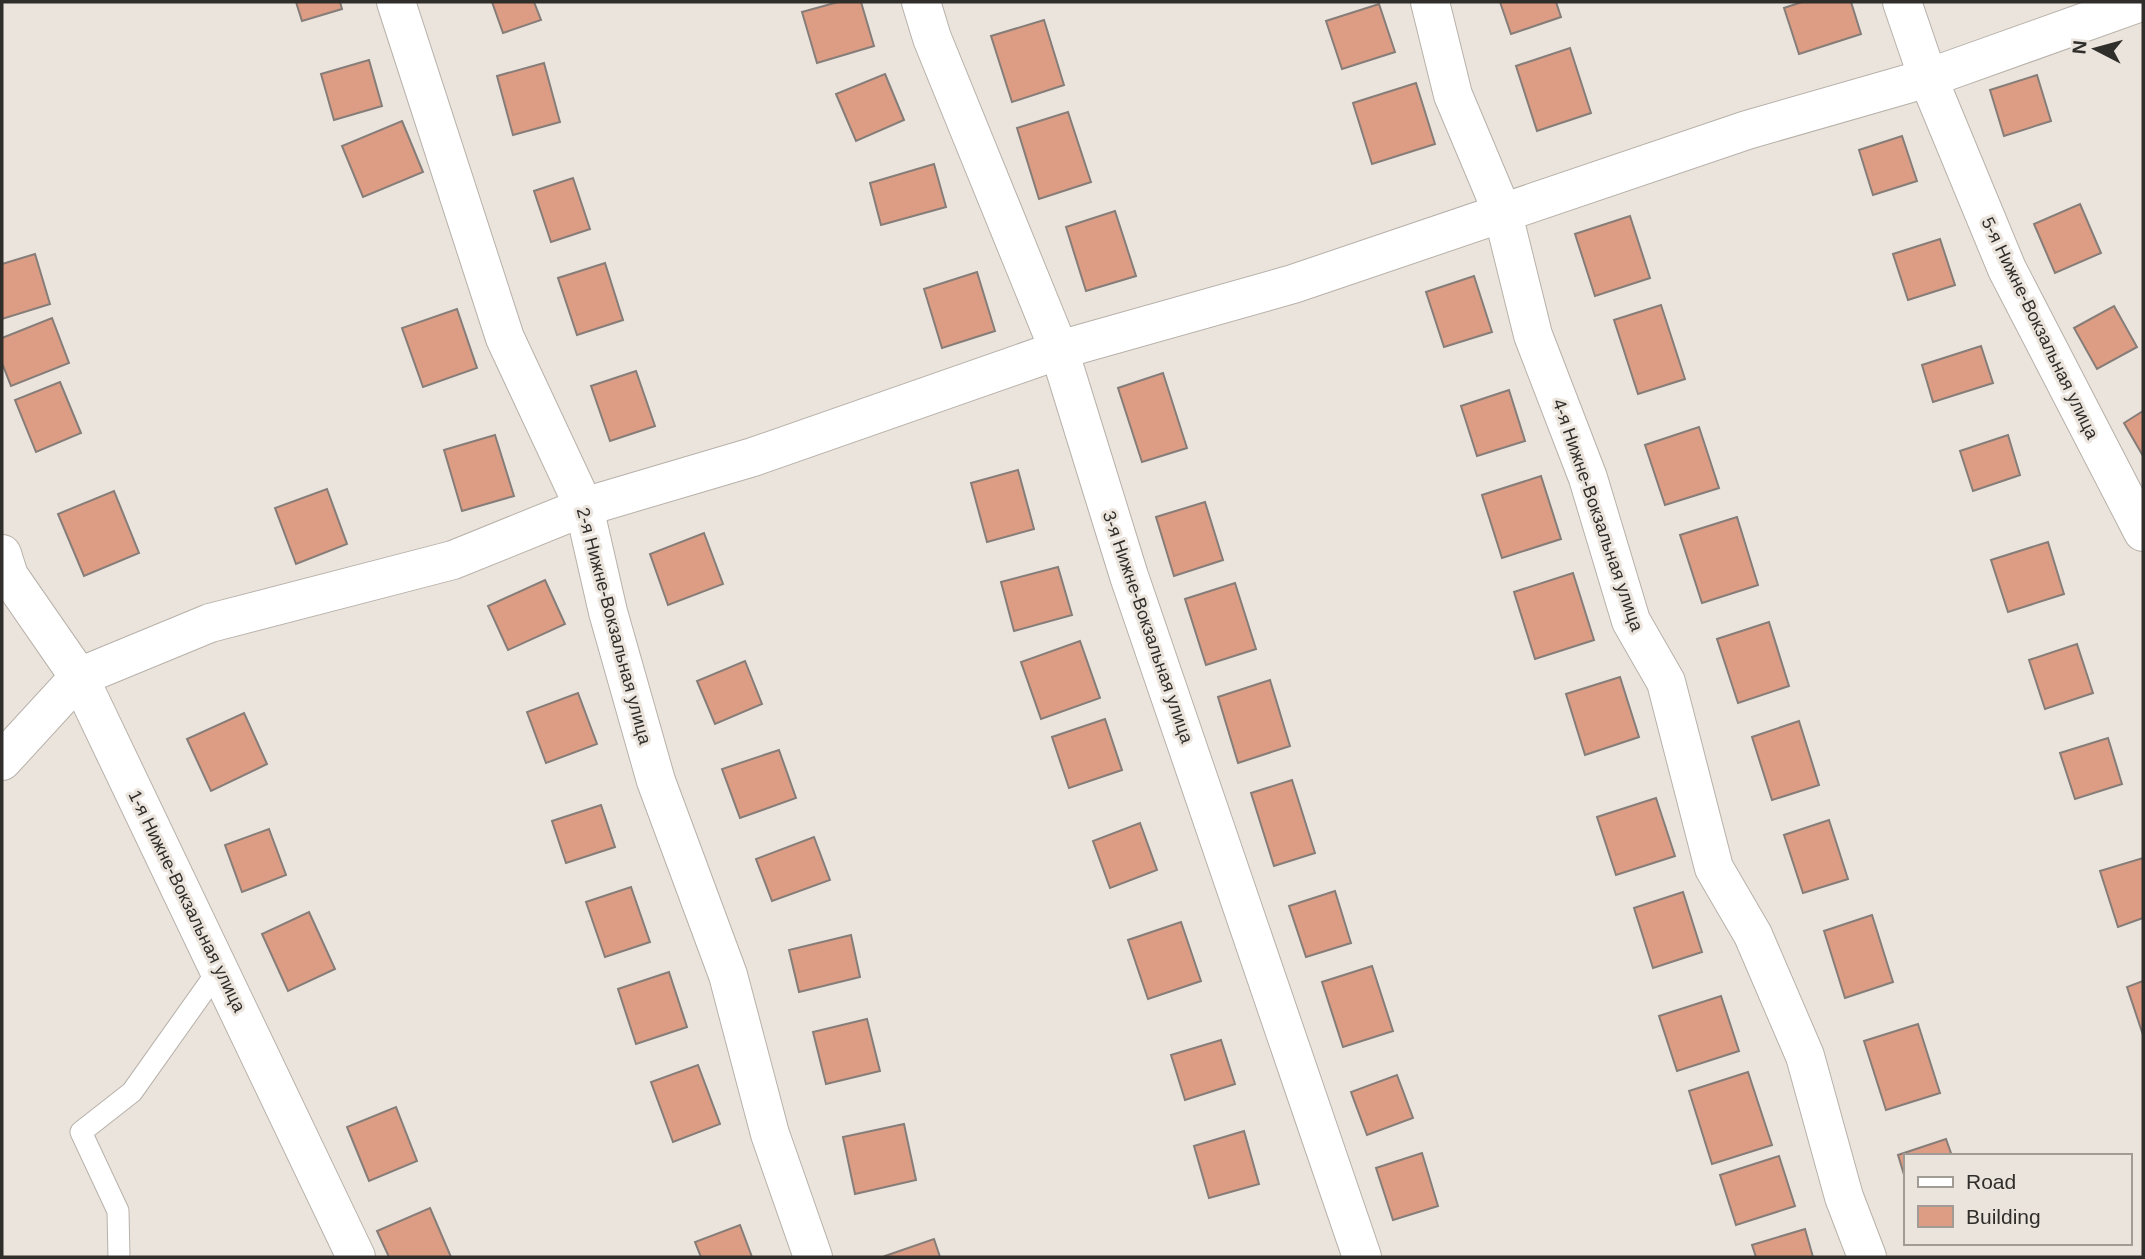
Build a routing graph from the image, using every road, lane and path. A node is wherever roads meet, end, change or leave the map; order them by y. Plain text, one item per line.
1 (396, 2) edge
2 (921, 2) edge
3 (1430, 2) edge
4 (1902, 2) edge
5 (2141, 2) edge
6 (1928, 78) junction
7 (1503, 214) junction
8 (1059, 350) junction
9 (584, 507) junction
10 (2143, 532) edge
11 (2, 554) edge
12 (79, 677) junction
13 (2, 761) edge
14 (220, 968) junction
15 (119, 1257) edge
16 (356, 1257) edge
17 (813, 1257) edge
18 (1362, 1257) edge
19 (1867, 1257) edge

1 - 9 street, 2-я Нижне-Вокзальная улица
2 - 8 street, 3-я Нижне-Вокзальная улица
3 - 7 street, 4-я Нижне-Вокзальная улица
4 - 6 street, 5-я Нижне-Вокзальная улица
5 - 6 street
6 - 7 street
6 - 10 street, 5-я Нижне-Вокзальная улица
7 - 8 street
7 - 19 street, 4-я Нижне-Вокзальная улица
8 - 9 street
8 - 18 street, 3-я Нижне-Вокзальная улица
9 - 12 street
9 - 17 street, 2-я Нижне-Вокзальная улица
11 - 12 street, 1-я Нижне-Вокзальная улица
12 - 13 street
12 - 14 street, 1-я Нижне-Вокзальная улица
14 - 15 lane
14 - 16 street, 1-я Нижне-Вокзальная улица

